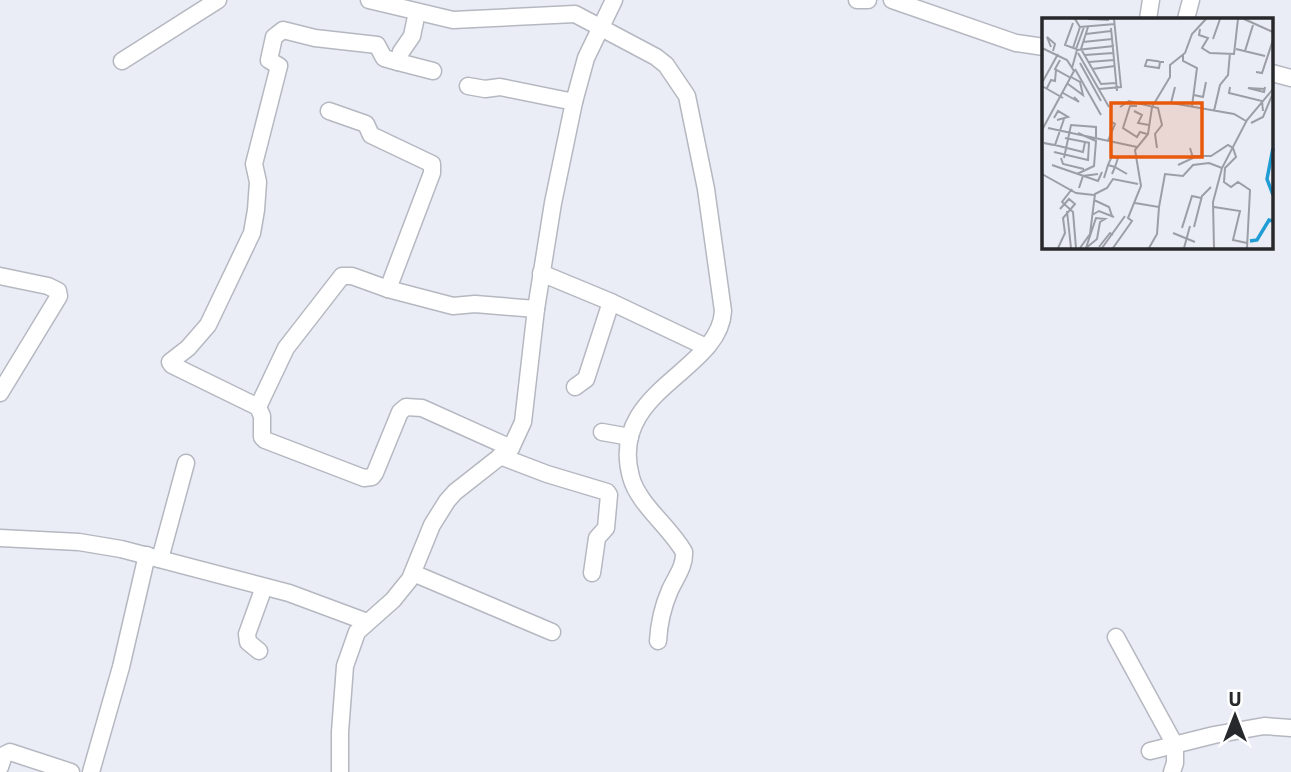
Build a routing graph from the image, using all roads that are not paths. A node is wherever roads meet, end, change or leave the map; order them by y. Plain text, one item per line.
1 (218, 0) edge
2 (369, 0) edge
3 (614, 0) edge
4 (857, 0) edge
5 (868, 0) edge
6 (892, 0) edge
7 (1151, 0) edge
8 (1191, 0) edge
9 (417, 12) junction
10 (1148, 18) edge
11 (1185, 18) edge
12 (602, 30) junction
13 (1042, 47) edge
14 (122, 61) dead end
15 (398, 62) junction
16 (433, 71) dead end
17 (1274, 74) edge
18 (1291, 78) edge
19 (468, 86) dead end
20 (574, 102) junction
21 (329, 111) dead end
22 (541, 272) junction
23 (0, 276) edge
24 (388, 289) junction
25 (611, 302) junction
26 (536, 309) junction
27 (706, 347) junction
28 (575, 387) dead end
29 (0, 393) edge
30 (258, 407) junction
31 (602, 432) dead end
32 (630, 436) junction
33 (506, 452) junction
34 (186, 463) dead end
35 (0, 538) edge
36 (153, 557) junction
37 (413, 573) junction
38 (592, 573) dead end
39 (264, 587) junction
40 (367, 622) junction
41 (552, 632) dead end
42 (1116, 637) dead end
43 (658, 641) dead end
44 (259, 651) dead end
45 (1291, 728) edge
46 (1175, 745) junction
47 (1150, 751) dead end
48 (0, 767) edge
49 (49, 769) edge
50 (71, 772) edge
51 (90, 772) edge
52 (341, 772) edge
53 (1171, 772) edge

1 - 14 street
2 - 9 street
3 - 12 street
4 - 5 street
6 - 13 street
7 - 10 street
8 - 11 street
9 - 12 street
9 - 15 street
12 - 20 street
12 - 27 street
15 - 16 street
15 - 30 street
17 - 18 street
19 - 20 street
20 - 22 street
21 - 24 street
22 - 25 street
22 - 26 street
23 - 29 street
24 - 26 street
24 - 30 street
25 - 27 street
25 - 28 street
26 - 33 street
27 - 32 street
30 - 33 street
31 - 32 street
32 - 43 street
33 - 37 street
33 - 38 street
34 - 36 street
35 - 36 street
36 - 39 street
36 - 51 street
37 - 40 street
37 - 41 street
39 - 40 street
39 - 44 street
40 - 52 street
42 - 46 street
45 - 46 street
46 - 47 street
46 - 53 street
48 - 49 street
49 - 50 street

